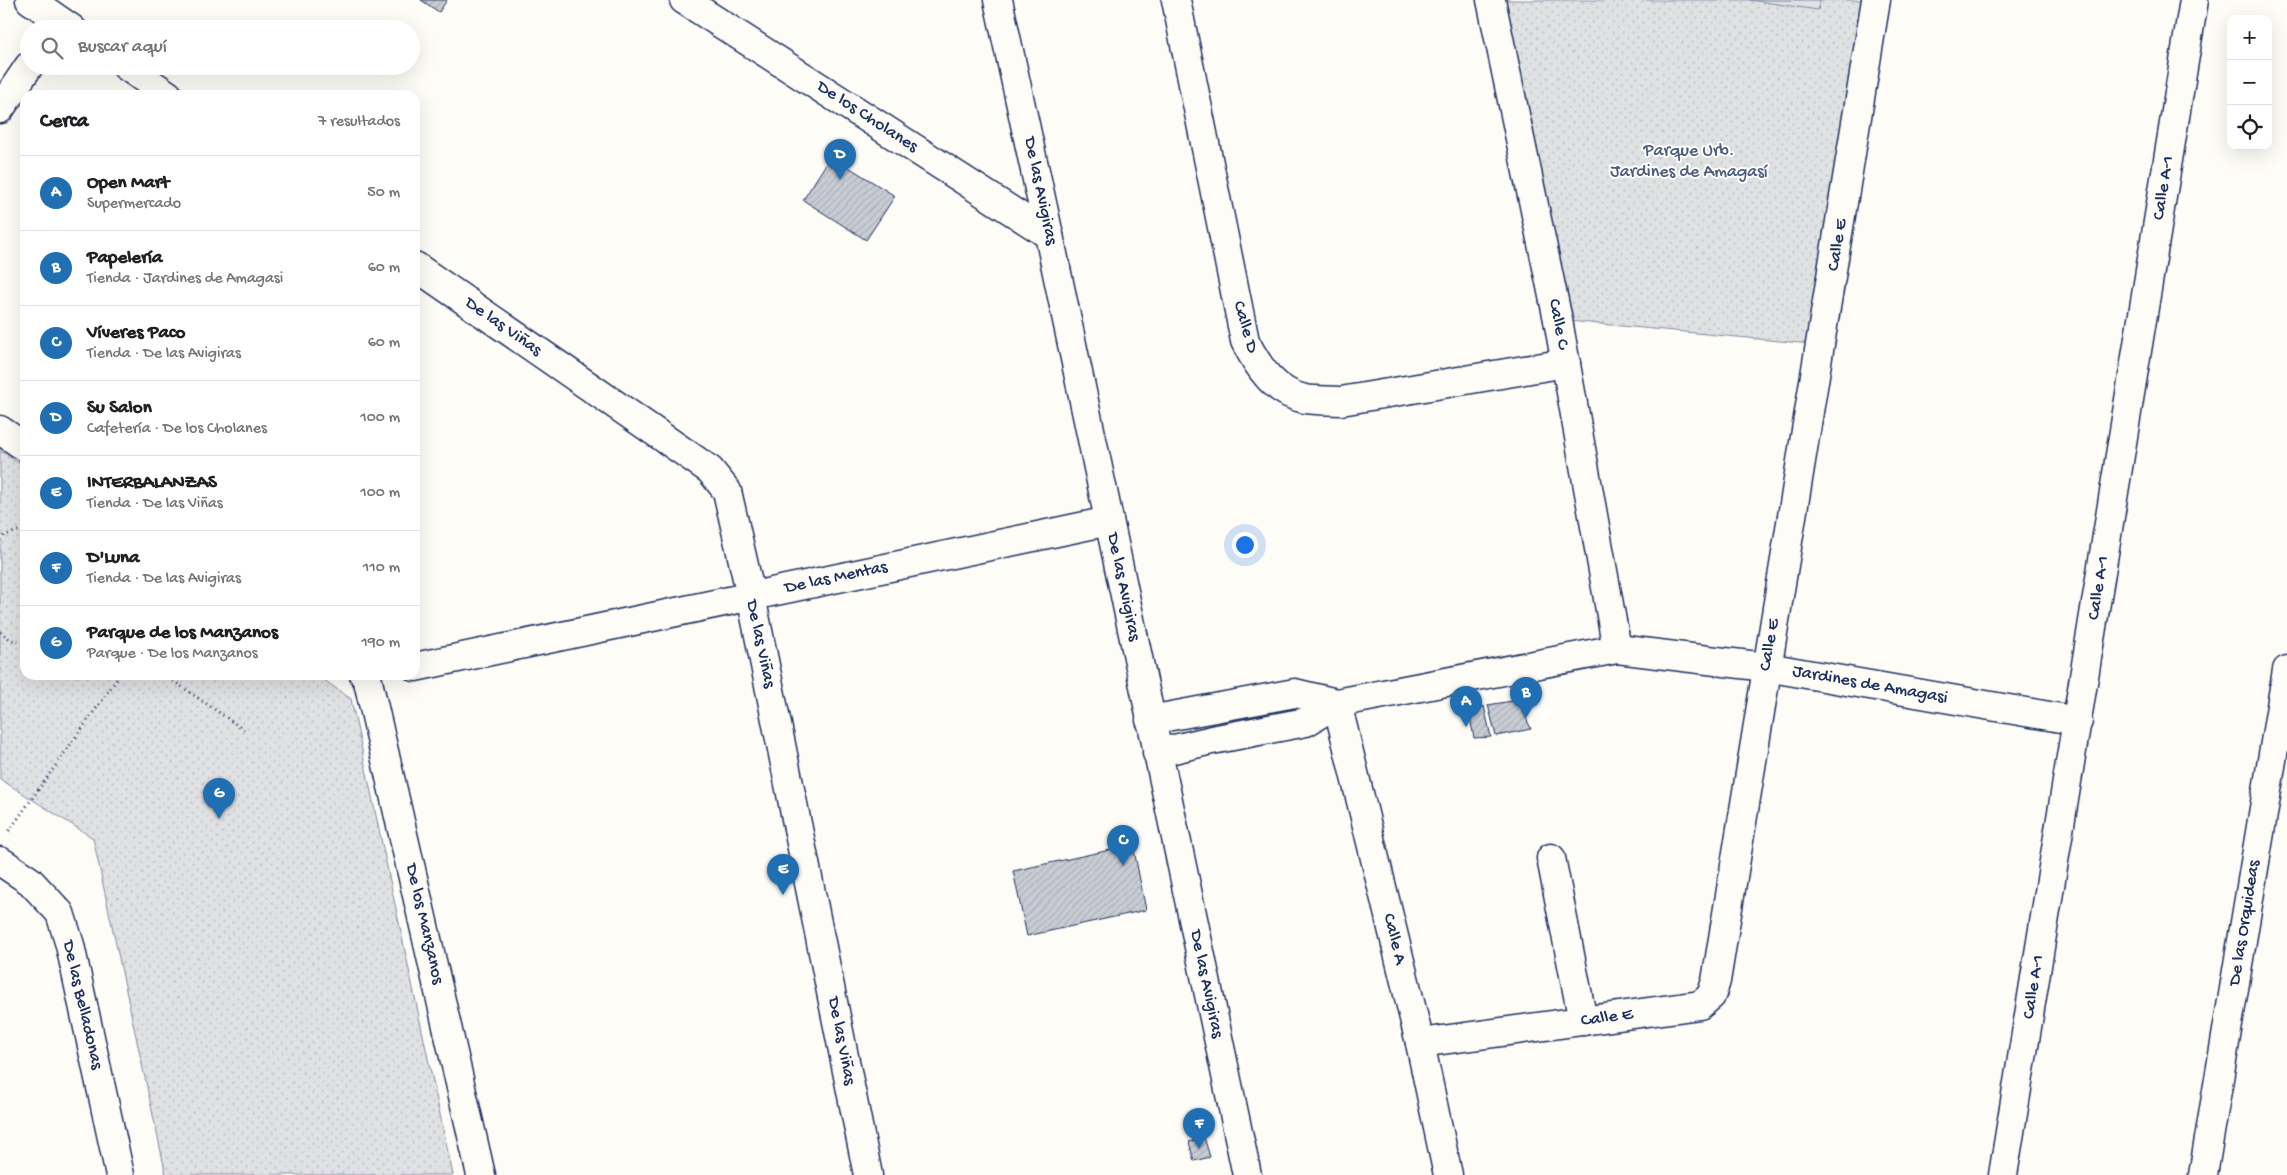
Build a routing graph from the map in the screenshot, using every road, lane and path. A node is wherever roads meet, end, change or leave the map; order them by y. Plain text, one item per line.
1 (30, 0) edge
2 (684, 0) edge
3 (998, 0) edge
4 (1176, 0) edge
5 (1491, 0) edge
6 (1876, 0) edge
7 (2194, 0) edge
8 (64, 19) edge
9 (23, 75) edge
10 (139, 75) edge
11 (161, 90) edge
12 (0, 109) edge
13 (1049, 235) junction
14 (420, 269) edge
15 (1566, 363) junction
16 (0, 430) edge
17 (20, 444) edge
18 (1109, 521) junction
19 (20, 530) edge
20 (0, 540) edge
21 (751, 596) junction
22 (0, 632) edge
23 (20, 641) edge
24 (1617, 649) junction
25 (420, 666) edge
26 (1766, 667) junction
27 (2287, 670) edge
28 (117, 680) edge
29 (172, 680) edge
30 (371, 680) edge
31 (1337, 703) junction
32 (1150, 720) junction
33 (2078, 721) junction
34 (247, 732) dead end
35 (1157, 753) junction
36 (3, 849) edge
37 (1551, 858) dead end
38 (1583, 1021) junction
39 (1420, 1043) junction
40 (120, 1175) edge
41 (481, 1175) edge
42 (868, 1175) edge
43 (1247, 1175) edge
44 (1448, 1175) edge
45 (2003, 1175) edge
46 (2203, 1175) edge

1 - 8 street
2 - 13 street, De los Cholanes
3 - 13 street, De las Avigiras
4 - 15 street, Calle D
5 - 15 street, Calle C
6 - 26 street, Calle E
7 - 33 street, Calle A-1
9 - 12 street
10 - 11 street
13 - 18 street, De las Avigiras
14 - 21 street, De las Viñas
15 - 24 street, Calle C
16 - 17 street
18 - 21 street, De las Mentas
18 - 32 street, De las Avigiras
19 - 20 path
21 - 25 street, De las Mentas
21 - 42 street, De las Viñas
22 - 23 path
24 - 26 street, Jardines de Amagasi
24 - 31 street, Jardines de Amagasi
26 - 33 street, Jardines de Amagasi
26 - 38 street, Calle E
27 - 46 street, De las Orquideas
28 - 36 path
29 - 34 path
30 - 41 street, De los Manzanos
31 - 32 street, Jardines de Amagasi
31 - 35 street, Jardines de Amagasi
31 - 39 street, Calle A
32 - 35 street, De las Avigiras
33 - 45 street, Calle A-1
35 - 43 street, De las Avigiras
36 - 40 street, De las Belladonas
37 - 38 street
38 - 39 street, Calle E
39 - 44 street, Calle A

